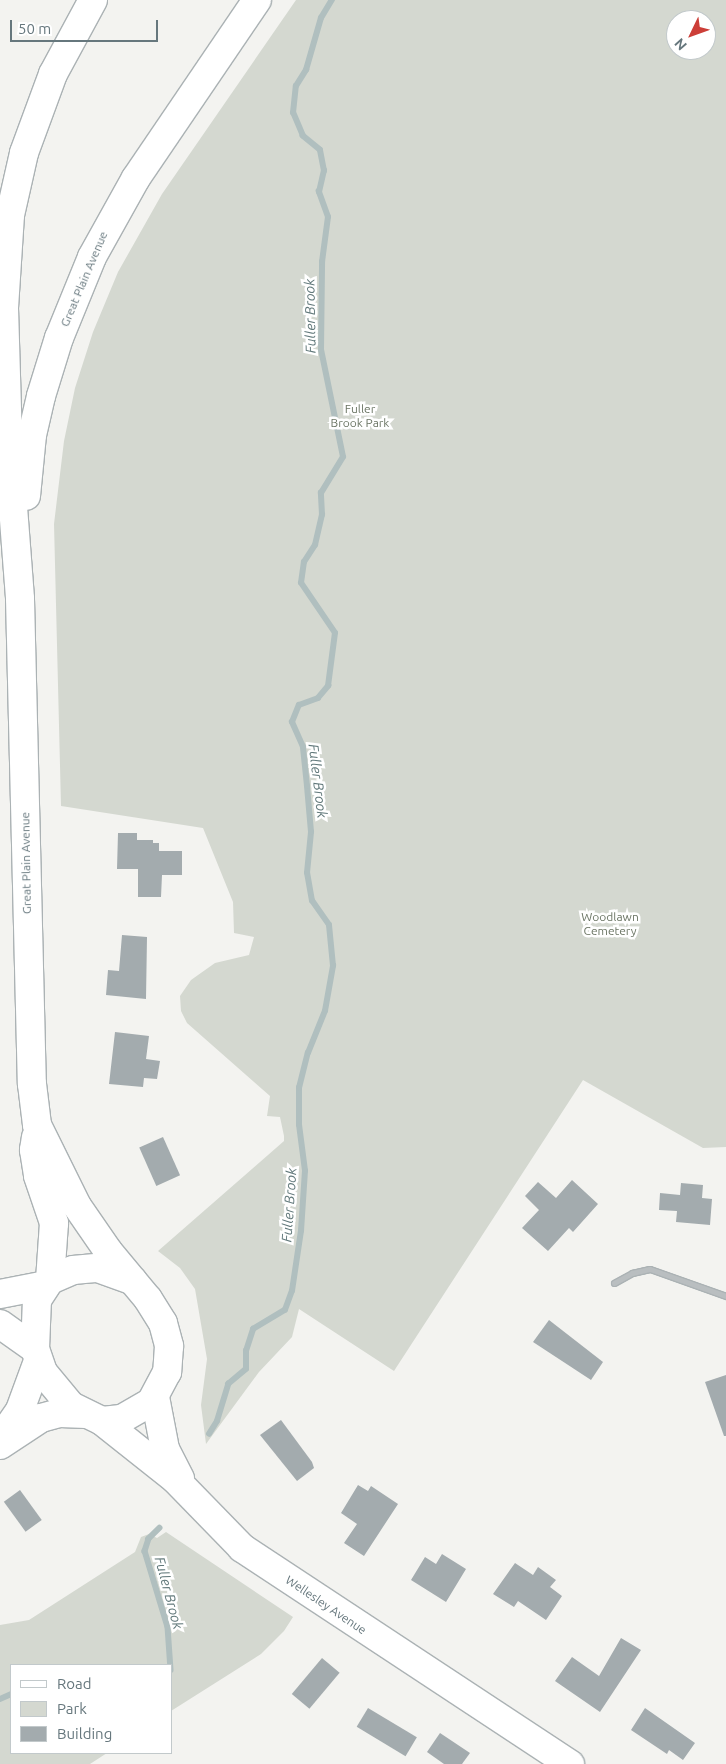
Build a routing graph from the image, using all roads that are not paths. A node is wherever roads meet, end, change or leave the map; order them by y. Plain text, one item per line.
1 (93, 0) edge
2 (257, 0) edge
3 (20, 599) junction
4 (37, 1126) junction
5 (134, 1281) junction
6 (48, 1282) junction
7 (614, 1283) dead end
8 (0, 1294) edge
9 (726, 1296) edge
10 (0, 1324) edge
11 (36, 1355) junction
12 (155, 1397) junction
13 (94, 1418) junction
14 (0, 1439) edge
15 (0, 1446) edge
16 (192, 1498) junction
17 (570, 1764) edge

1 - 3 main road, Great Plain Avenue
2 - 3 main road, Great Plain Avenue
3 - 4 main road, Great Plain Avenue
4 - 5 main road, Great Plain Avenue
4 - 6 main road, Great Plain Avenue
5 - 6 main road
5 - 12 main road
6 - 8 main road
6 - 11 main road
7 - 9 street
10 - 11 main road
11 - 13 main road
11 - 14 main road
12 - 13 main road
12 - 16 main road
13 - 15 main road
13 - 16 main road, Wellesley Avenue
16 - 17 main road, Wellesley Avenue

